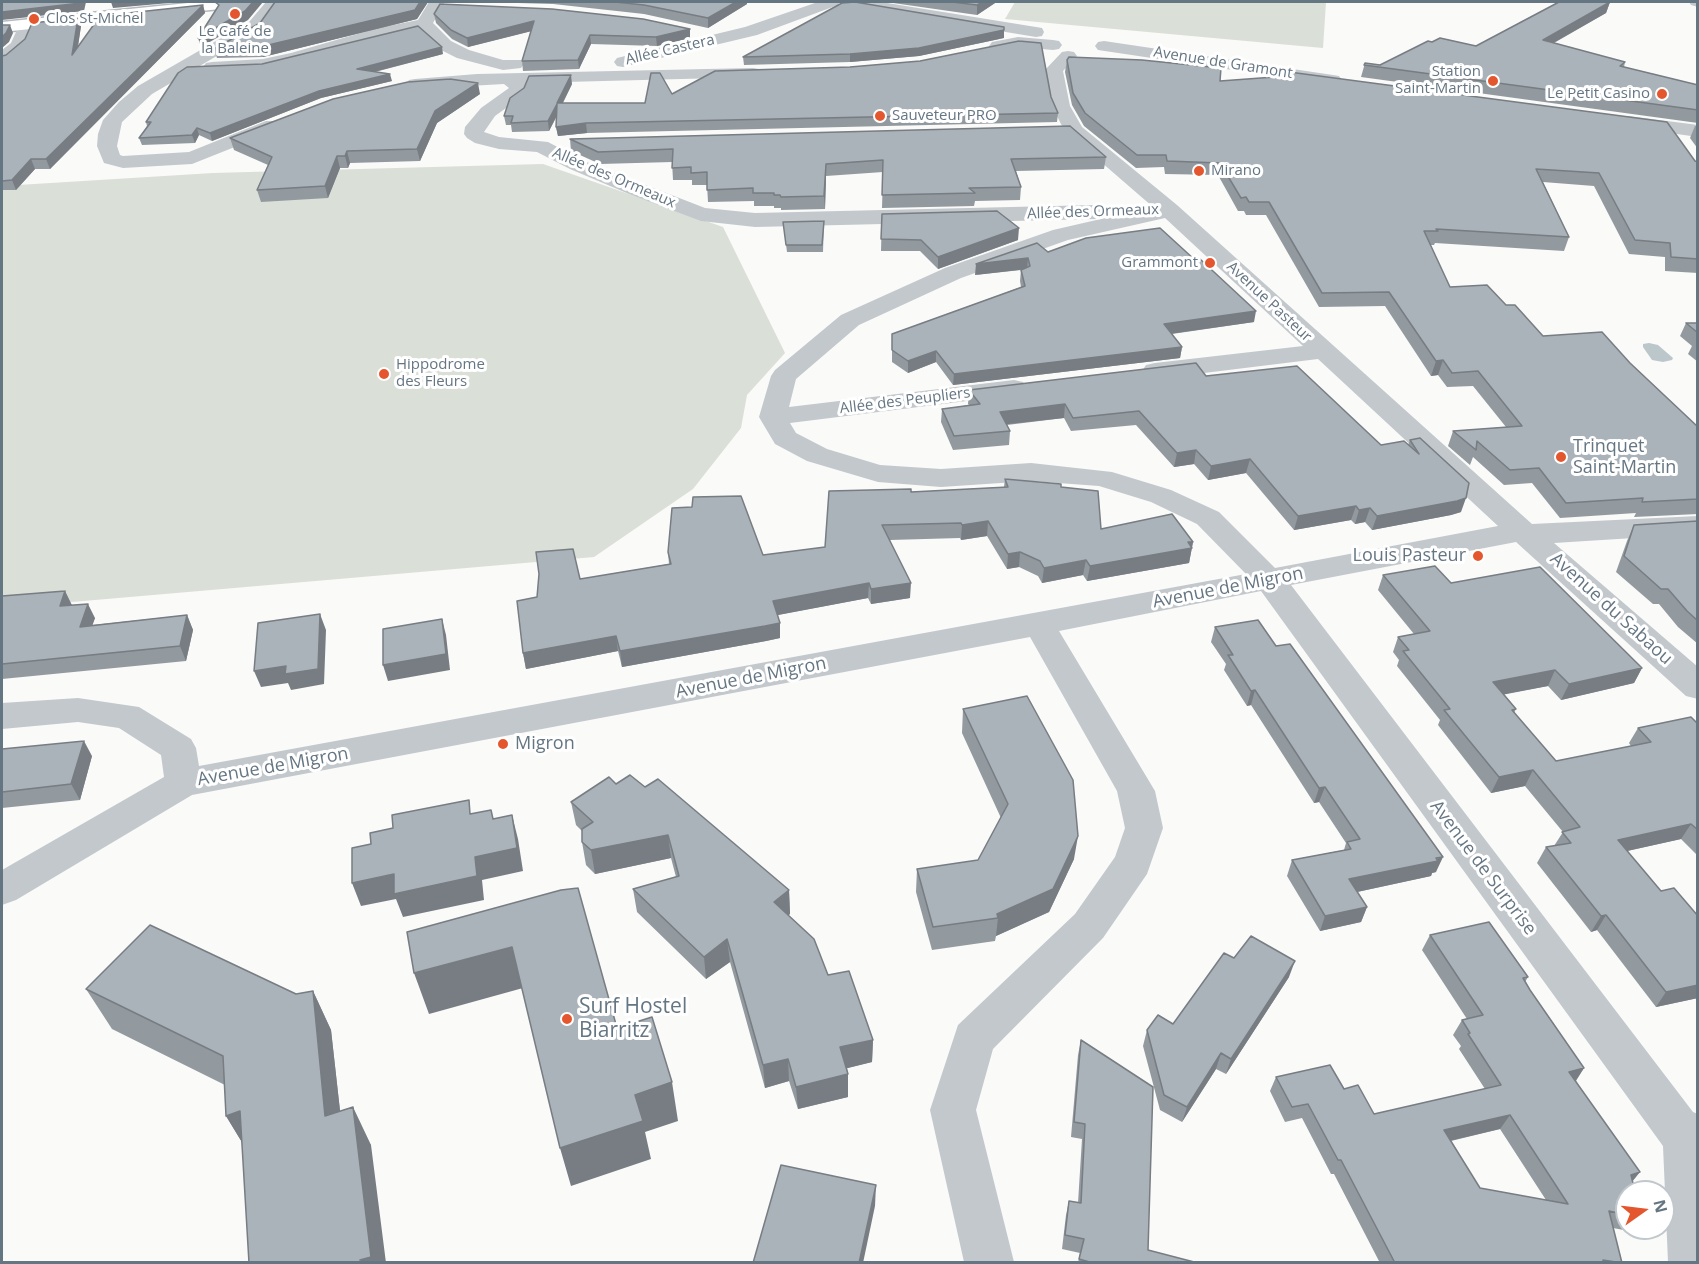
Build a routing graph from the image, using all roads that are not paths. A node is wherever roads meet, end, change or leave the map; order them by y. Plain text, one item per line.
1 (239, 2) edge
2 (274, 2) edge
3 (832, 2) edge
4 (855, 2) edge
5 (440, 4) edge
6 (424, 24) junction
7 (27, 25) junction
8 (2, 27) edge
9 (688, 30) edge
10 (1022, 36) junction
11 (721, 38) junction
12 (1079, 49) junction
13 (976, 51) edge
14 (2, 58) edge
15 (186, 67) junction
16 (623, 69) junction
17 (505, 72) junction
18 (766, 73) edge
19 (1347, 82) edge
20 (400, 87) edge
21 (290, 119) edge
22 (1609, 120) edge
23 (1670, 128) junction
24 (1698, 131) edge
25 (575, 142) edge
26 (541, 146) junction
27 (1687, 152) edge
28 (1169, 210) junction
29 (1323, 351) junction
30 (1136, 374) edge
31 (1042, 385) edge
32 (773, 417) junction
33 (1698, 525) edge
34 (1525, 532) junction
35 (1269, 580) junction
36 (1039, 624) junction
37 (1693, 679) edge
38 (2, 716) edge
39 (183, 783) junction
40 (2, 889) edge
41 (1694, 1141) edge
42 (988, 1263) edge
43 (1693, 1263) edge

1 - 7 street
2 - 15 street
3 - 11 street, Allée Castera
4 - 10 street
5 - 6 street
6 - 15 street
6 - 17 street
7 - 8 street
7 - 14 street
9 - 11 street
10 - 12 street
10 - 13 street
11 - 16 street, Allée Castera
12 - 19 street, Avenue de Gramont
12 - 28 street, Avenue Pasteur
15 - 21 street
16 - 17 street
16 - 18 street
17 - 20 street
17 - 26 street, Allée des Ormeaux
22 - 23 street
23 - 24 street
23 - 27 street
25 - 26 street
26 - 28 street, Allée des Ormeaux
28 - 29 street, Avenue Pasteur
28 - 32 street
29 - 30 street
29 - 34 street, Avenue Pasteur
31 - 32 street, Allée des Peupliers
32 - 35 street, Avenue de Surprise
33 - 34 street, Avenue de Migron
34 - 35 street, Avenue de Migron
34 - 37 street, Avenue du Sabaou
35 - 36 street, Avenue de Migron
35 - 41 street, Avenue de Surprise
36 - 39 street, Avenue de Migron
36 - 42 street
38 - 39 street
39 - 40 street, Avenue de Migron
41 - 43 street

